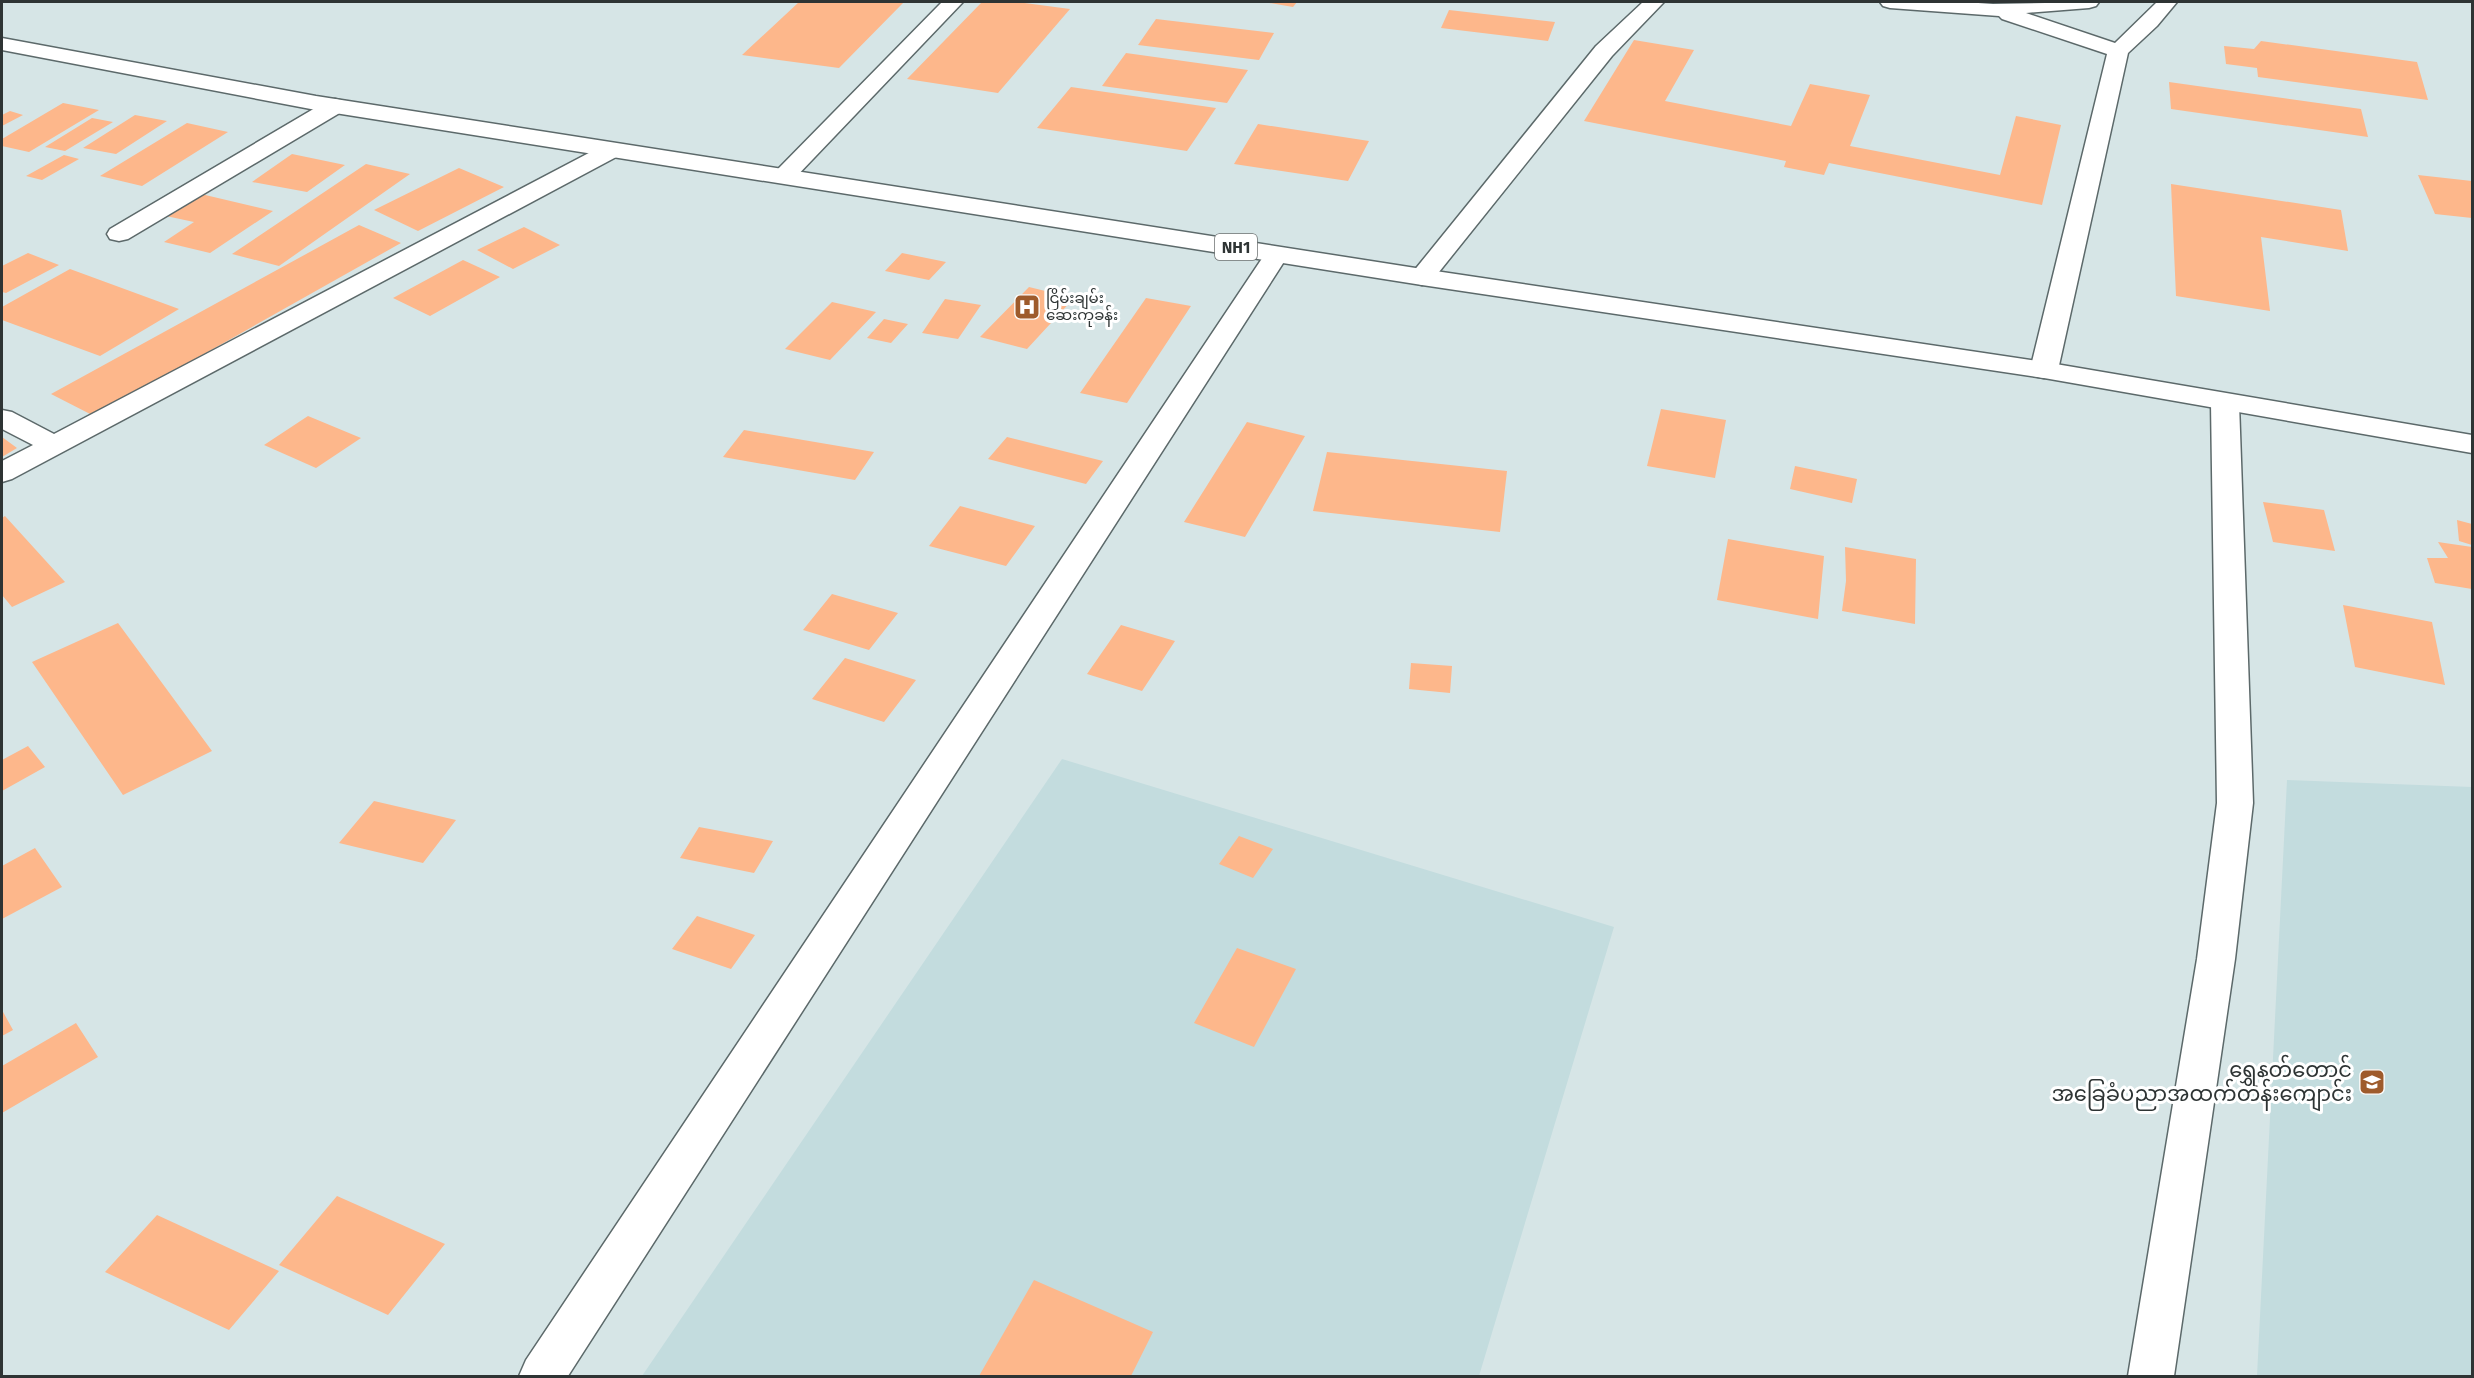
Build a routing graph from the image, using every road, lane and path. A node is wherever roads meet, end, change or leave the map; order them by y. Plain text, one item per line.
1 (953, 2) edge
2 (1654, 2) edge
3 (1890, 2) edge
4 (2089, 2) edge
5 (2166, 2) edge
6 (1993, 10) junction
7 (2, 44) edge
8 (2118, 51) junction
9 (335, 106) junction
10 (612, 150) junction
11 (784, 176) junction
12 (119, 234) dead end
13 (1277, 254) junction
14 (1422, 276) junction
15 (2044, 370) junction
16 (2225, 404) junction
17 (2, 418) edge
18 (2472, 444) edge
19 (54, 445) junction
20 (2, 472) edge
21 (542, 1377) edge
22 (2151, 1377) edge

1 - 11 main road
2 - 14 main road
3 - 6 main road
4 - 6 main road
5 - 8 main road
6 - 8 main road
7 - 9 main road, NH1
8 - 15 main road
9 - 10 main road, NH1
9 - 12 main road
10 - 11 main road, NH1
10 - 19 main road
11 - 13 main road, NH1
13 - 14 main road, NH1
13 - 21 main road
14 - 15 main road, NH1
15 - 16 main road, NH1
16 - 18 main road, NH1
16 - 22 main road
17 - 19 main road
19 - 20 main road

